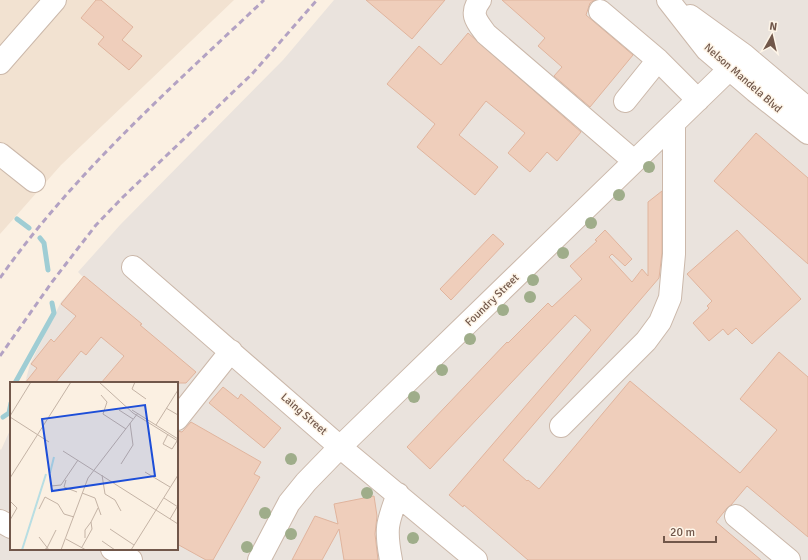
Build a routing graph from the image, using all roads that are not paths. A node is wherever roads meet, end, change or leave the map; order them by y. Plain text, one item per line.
1 (55, 0) edge
2 (480, 0) edge
3 (668, 0) edge
4 (600, 11) dead end
5 (658, 60) junction
6 (0, 63) edge
7 (737, 63) junction
8 (698, 100) junction
9 (625, 101) dead end
10 (808, 109) edge
11 (674, 123) junction
12 (808, 133) edge
13 (0, 154) edge
14 (634, 161) junction
15 (34, 181) dead end
16 (133, 267) dead end
17 (231, 351) junction
18 (178, 418) edge
19 (561, 426) dead end
20 (340, 447) junction
21 (398, 494) junction
22 (736, 516) dead end
23 (0, 521) edge
24 (10, 526) edge
25 (114, 550) edge
26 (131, 560) edge
27 (259, 560) edge
28 (391, 560) edge
29 (476, 560) edge
30 (790, 560) edge

1 - 6 street
2 - 14 street
3 - 7 street, Nelson Mandela Blvd
4 - 5 street
5 - 8 street
5 - 9 street
7 - 8 street, Foundry Street
7 - 10 street, Nelson Mandela Blvd
7 - 12 street, Nelson Mandela Blvd
8 - 11 street, Foundry Street
11 - 14 street, Foundry Street
11 - 19 street
13 - 15 street
14 - 20 street, Foundry Street
16 - 17 street, Laing Street
17 - 18 street
17 - 20 street, Laing Street
20 - 21 street, Laing Street
20 - 27 street, Foundry Street
21 - 28 street
21 - 29 street, Laing Street
22 - 30 street
23 - 24 street
25 - 26 street

